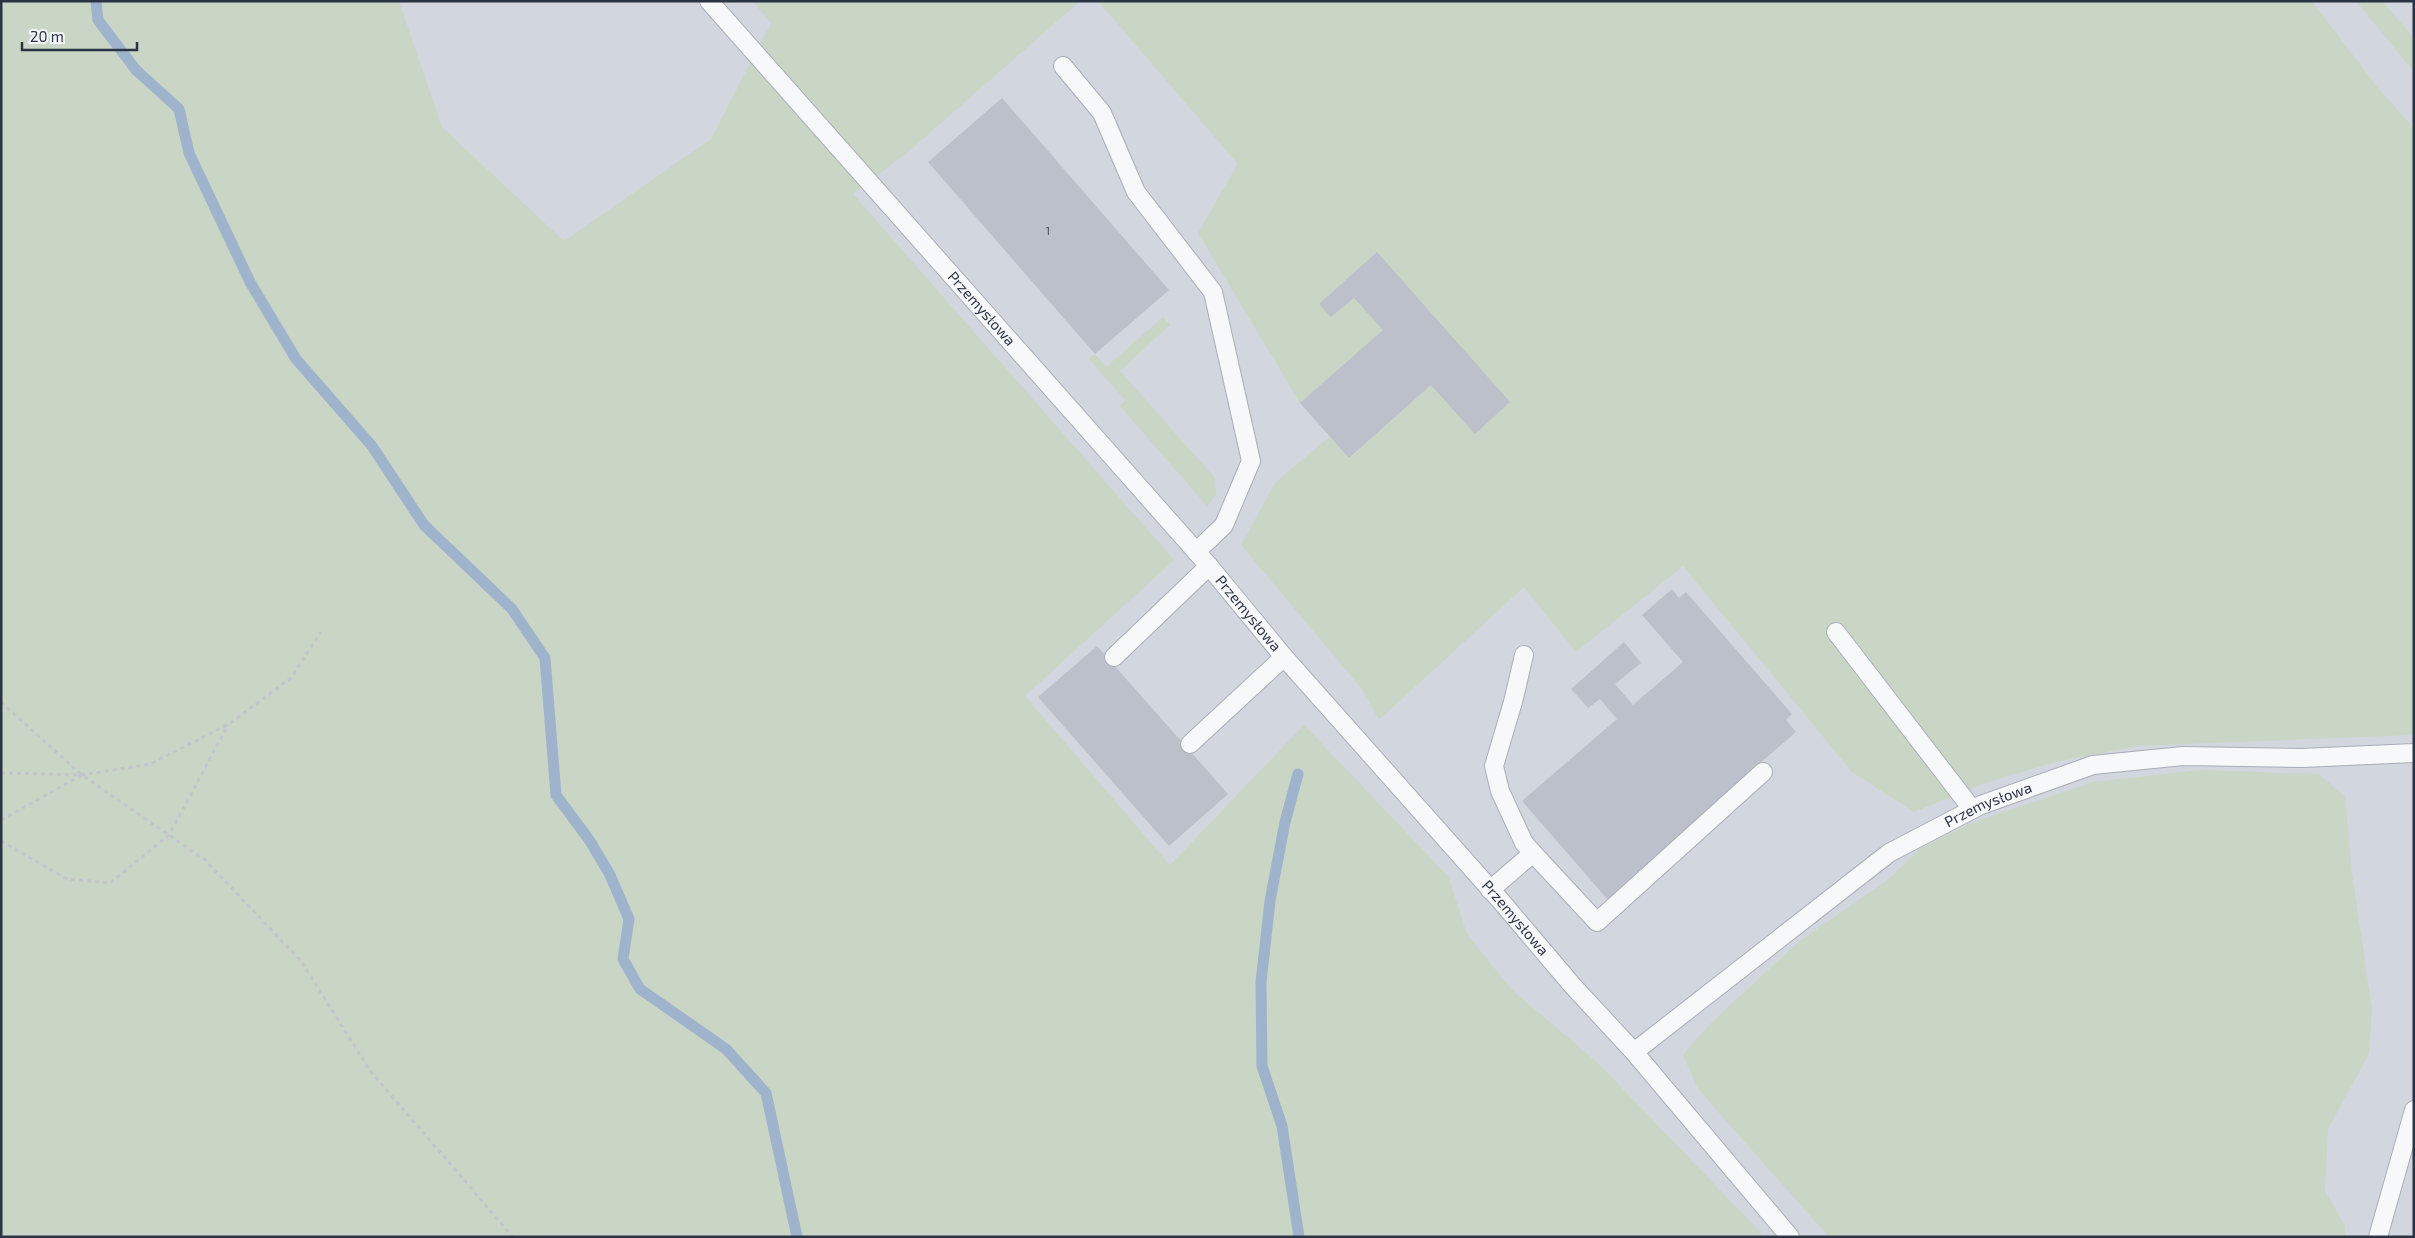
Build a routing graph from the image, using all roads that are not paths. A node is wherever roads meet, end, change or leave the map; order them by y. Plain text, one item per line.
1 (709, 1) edge
2 (1063, 66) dead end
3 (1196, 552) junction
4 (1209, 566) junction
5 (1836, 632) dead end
6 (1524, 655) dead end
7 (1284, 657) junction
8 (1114, 658) dead end
9 (1190, 744) dead end
10 (2414, 753) edge
11 (1763, 772) dead end
12 (1972, 809) junction
13 (1533, 853) junction
14 (1490, 890) junction
15 (1634, 1052) junction
16 (2414, 1110) edge
17 (1790, 1237) edge
18 (2378, 1237) edge

1 - 3 lane, Przemysłowa
2 - 3 lane
3 - 4 lane, Przemysłowa
4 - 7 lane, Przemysłowa
4 - 8 lane
5 - 12 lane
6 - 13 lane
7 - 9 lane
7 - 14 lane, Przemysłowa
10 - 12 lane, Przemysłowa
11 - 13 lane
12 - 15 lane, Przemysłowa
13 - 14 lane
14 - 15 lane, Przemysłowa
15 - 17 lane, Przemysłowa
16 - 18 lane

